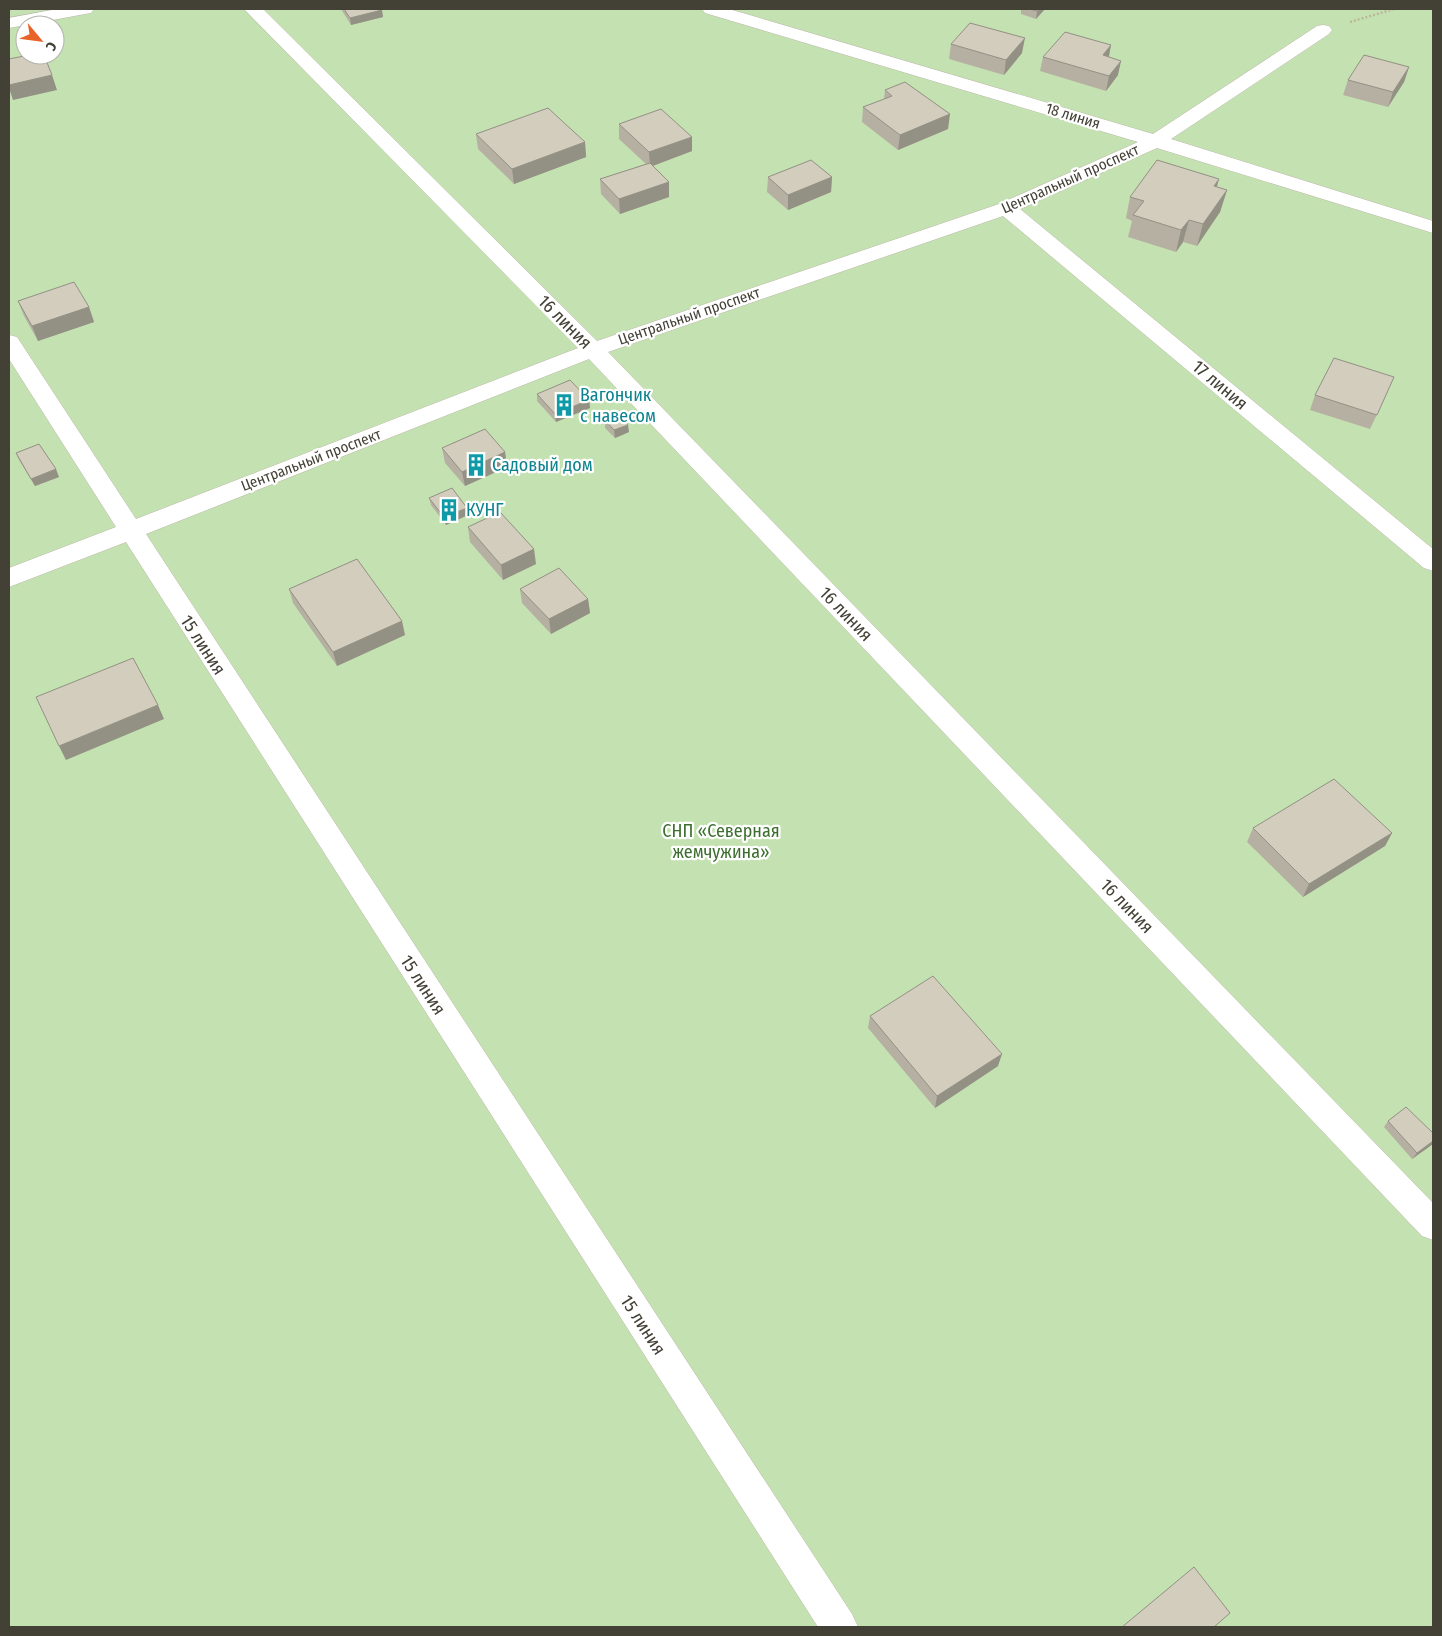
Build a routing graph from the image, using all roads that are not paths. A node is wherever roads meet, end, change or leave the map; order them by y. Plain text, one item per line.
1 (85, 9) edge
2 (253, 9) edge
3 (712, 9) edge
4 (9, 22) edge
5 (1323, 30) road end
6 (1156, 141) junction
7 (1006, 208) junction
8 (1433, 227) edge
9 (9, 342) edge
10 (593, 350) junction
11 (1379, 517) junction
12 (130, 531) junction
13 (1433, 536) edge
14 (1433, 562) edge
15 (9, 578) edge
16 (1433, 1225) edge
17 (839, 1627) edge

1 - 4 street
2 - 10 street, 16 линия
3 - 6 street, 18 линия
5 - 6 street, Центральный проспект
6 - 7 street, Центральный проспект
6 - 8 street, 18 линия
7 - 10 street, Центральный проспект
7 - 11 street, 17 линия
9 - 12 street, 15 линия
10 - 12 street, Центральный проспект
10 - 16 street, 16 линия
11 - 13 street
11 - 14 street, 17 линия
12 - 15 street, Центральный проспект
12 - 17 street, 15 линия

